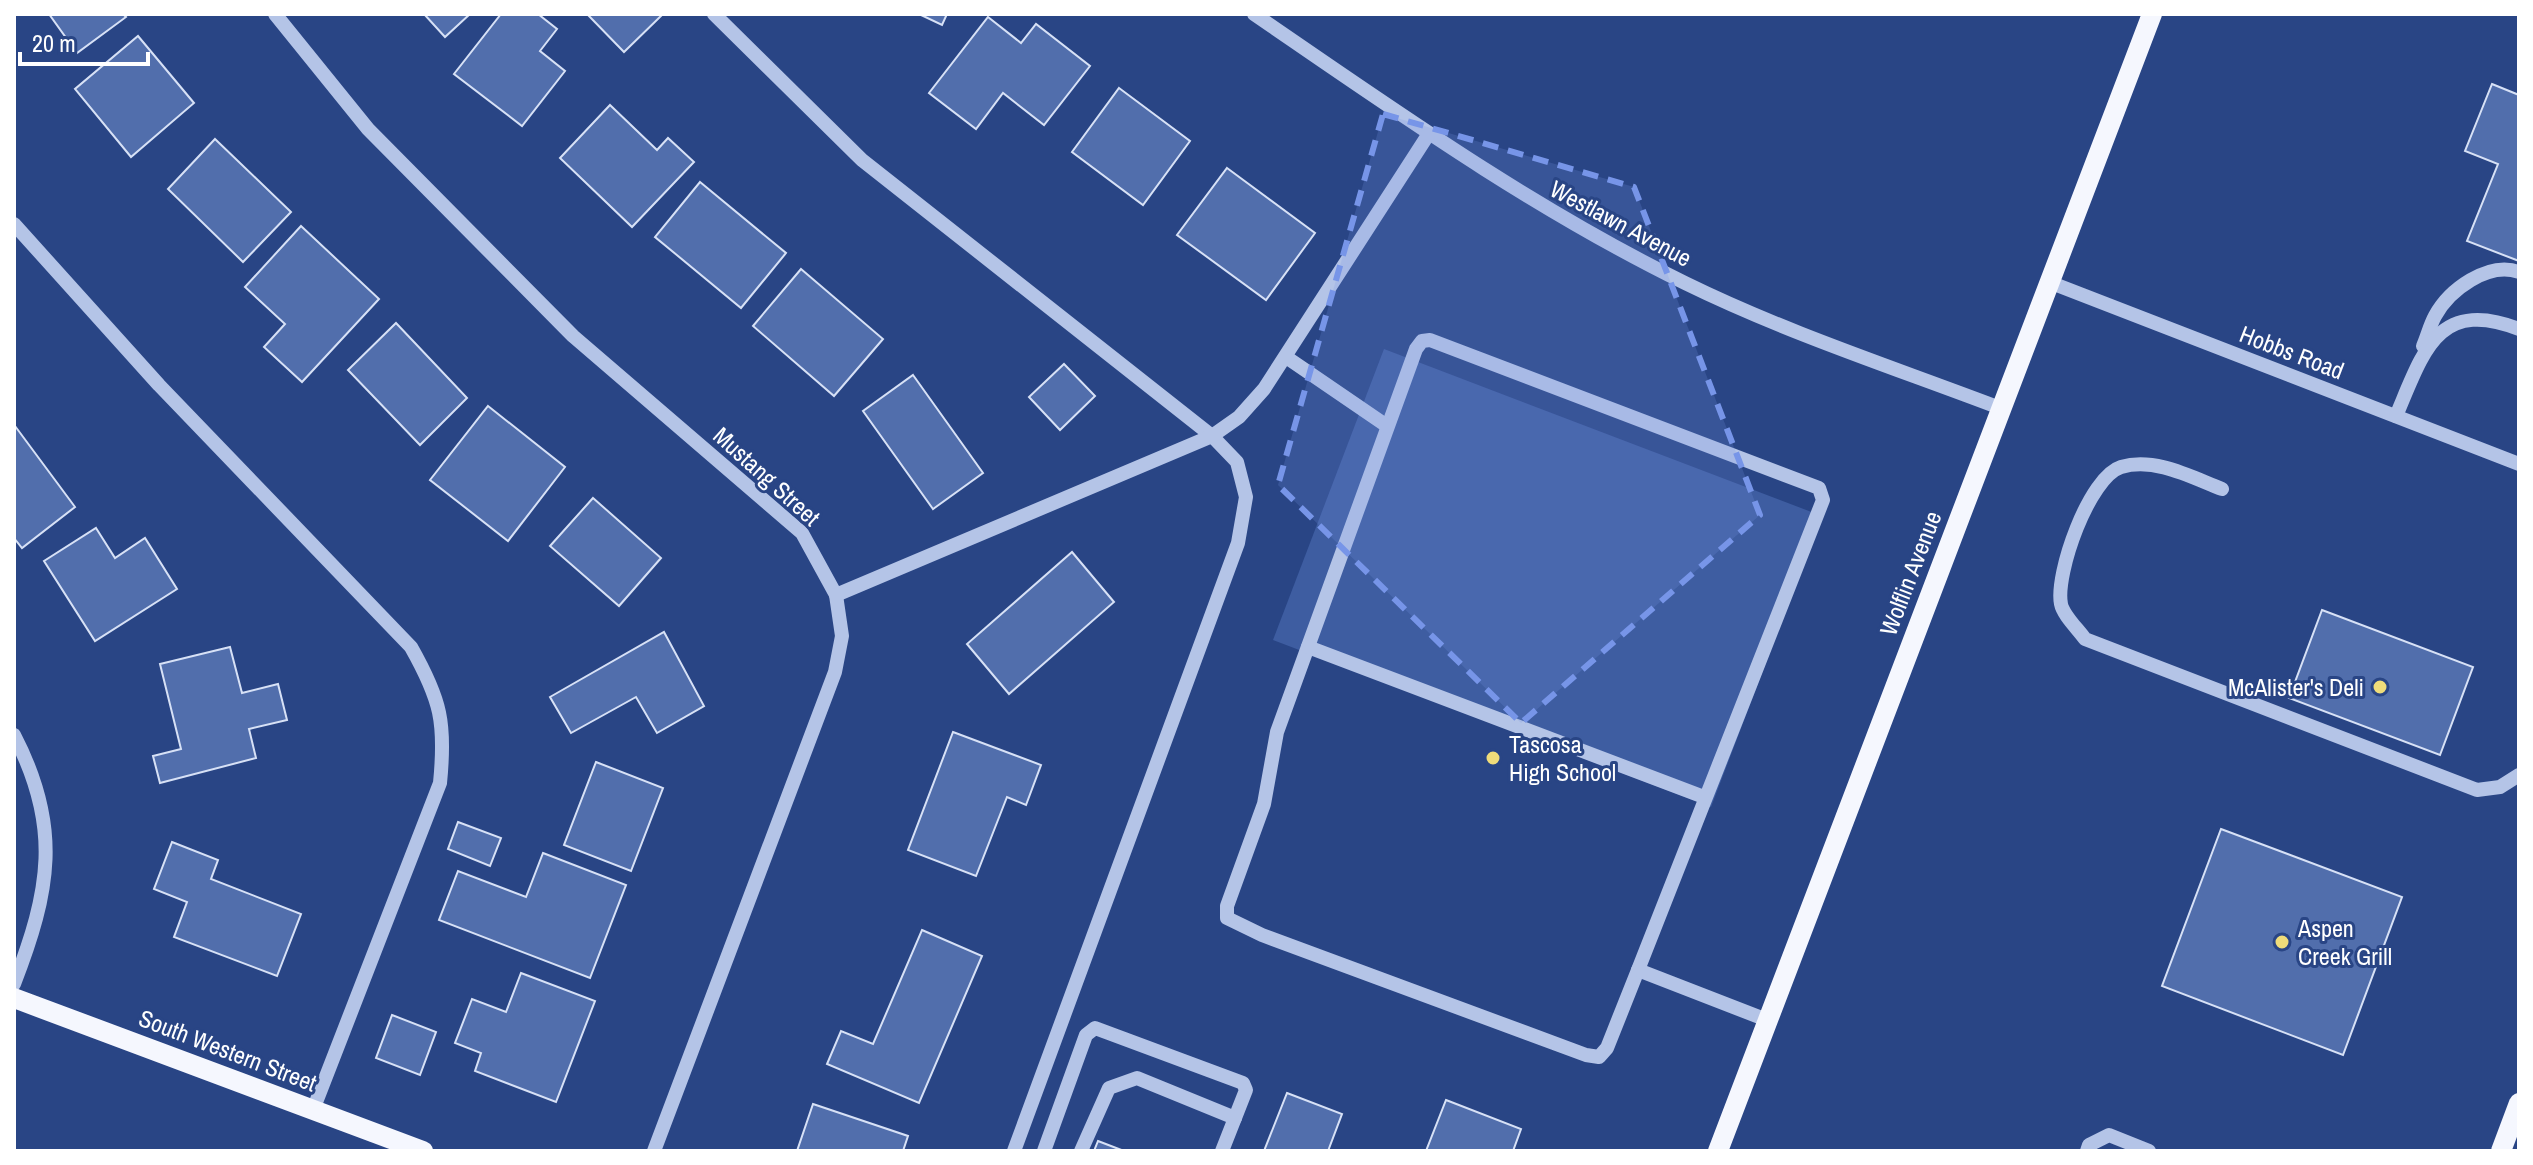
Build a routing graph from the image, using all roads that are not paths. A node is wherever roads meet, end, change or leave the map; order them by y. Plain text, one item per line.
1 (275, 14) edge
2 (714, 14) edge
3 (1254, 14) edge
4 (2152, 14) edge
5 (1428, 135) junction
6 (14, 224) edge
7 (2519, 272) edge
8 (2049, 282) junction
9 (2519, 329) edge
10 (1286, 357) junction
11 (2419, 358) junction
12 (2000, 408) junction
13 (2396, 416) junction
14 (1387, 426) junction
15 (1212, 436) junction
16 (2519, 464) edge
17 (2222, 489) dead end
18 (836, 595) junction
19 (1308, 647) junction
20 (14, 735) edge
21 (2519, 775) edge
22 (1704, 797) junction
23 (1638, 970) junction
24 (14, 984) edge
25 (14, 998) edge
26 (1767, 1020) junction
27 (2519, 1103) edge
28 (313, 1110) junction
29 (1235, 1118) junction
30 (423, 1151) edge
31 (654, 1151) edge
32 (1014, 1151) edge
33 (1044, 1151) edge
34 (1081, 1151) edge
35 (1222, 1151) edge
36 (1718, 1151) edge
37 (2087, 1151) edge
38 (2149, 1151) edge
39 (2501, 1151) edge

1 - 18 street, Mustang Street
2 - 15 street
3 - 5 street, Westlawn Avenue
4 - 8 main road, Wolflin Avenue
5 - 10 street
5 - 12 street, Westlawn Avenue
6 - 28 street
7 - 11 street
8 - 12 main road, Wolflin Avenue
8 - 13 street, Hobbs Road
9 - 11 street
10 - 14 street
10 - 15 street
11 - 13 street
12 - 26 main road, Wolflin Avenue
13 - 16 street, Hobbs Road
14 - 19 street
14 - 22 street
15 - 18 street
15 - 32 street
17 - 21 street
18 - 31 street, Mustang Street
19 - 22 street
19 - 23 street
20 - 24 street
22 - 23 street
23 - 26 street
25 - 28 main road, South Western Street
26 - 36 main road, Wolflin Avenue
27 - 39 main road
28 - 30 main road, South Western Street
29 - 33 street
29 - 34 street
29 - 35 street
37 - 38 street

